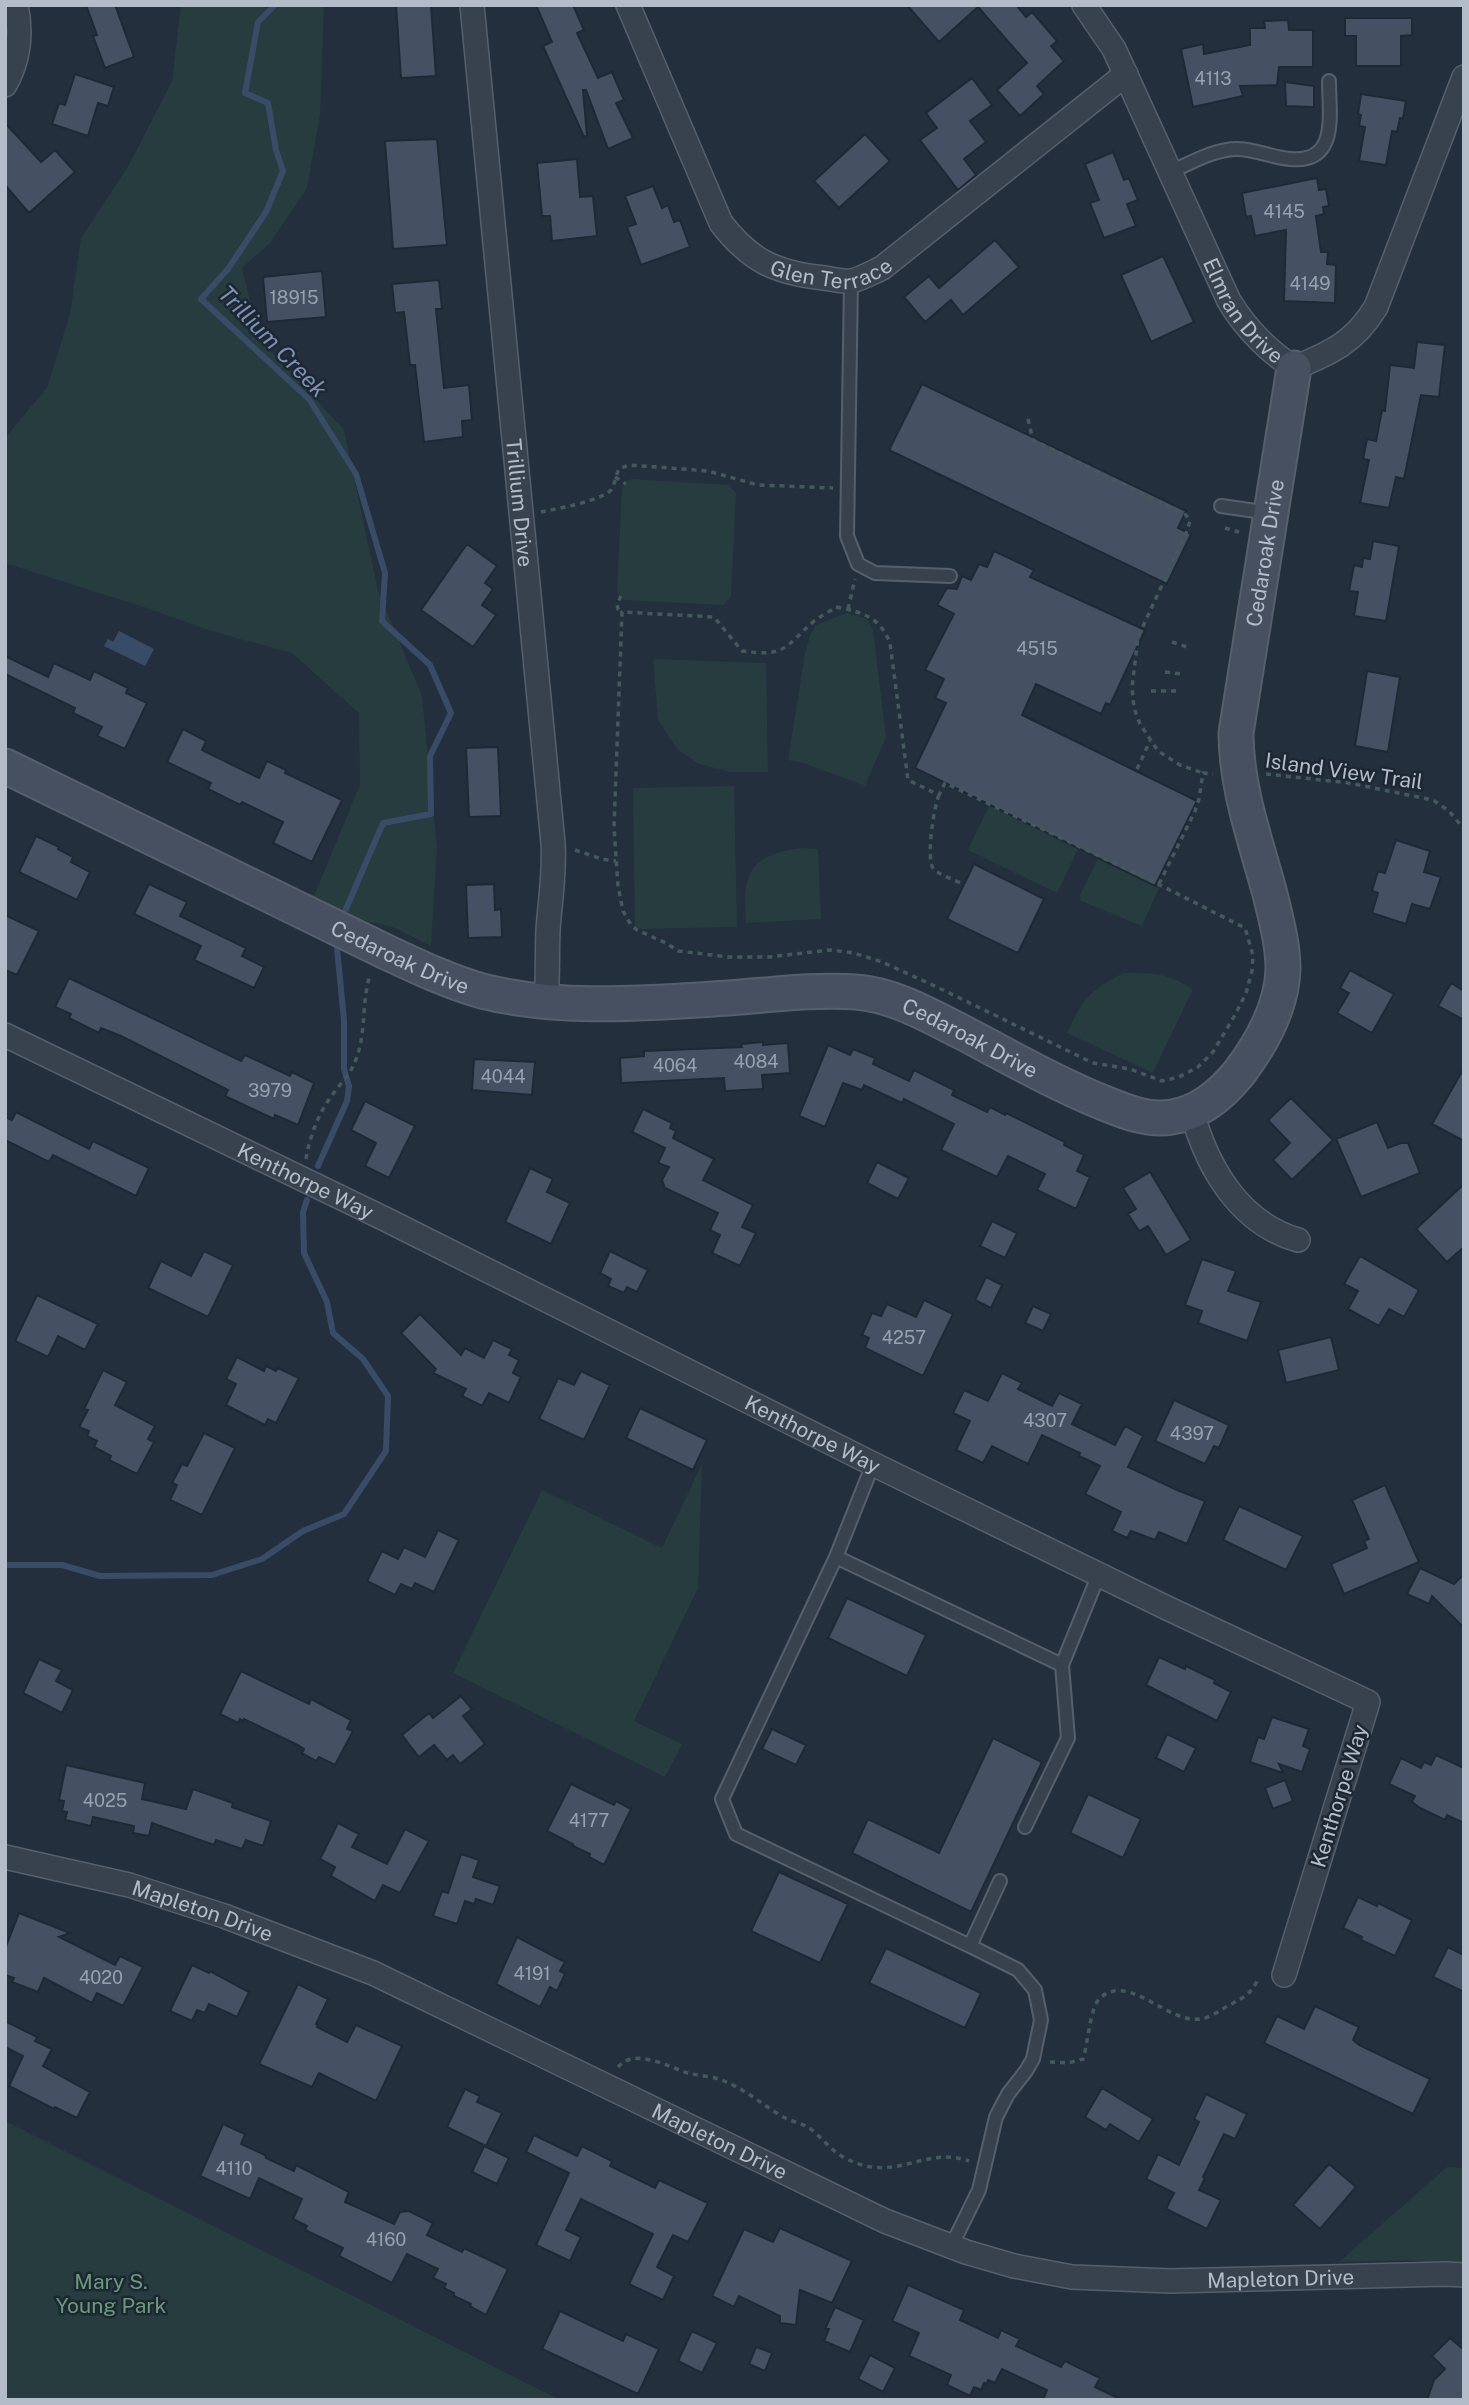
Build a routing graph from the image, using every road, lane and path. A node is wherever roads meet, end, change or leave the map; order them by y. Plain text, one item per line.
1 (16, 5) edge
2 (472, 5) edge
3 (628, 5) edge
4 (1084, 5) edge
5 (1126, 74) junction
6 (1464, 77) edge
7 (1329, 81) dead end
8 (5, 85) edge
9 (1170, 172) junction
10 (851, 281) junction
11 (1294, 368) junction
12 (1028, 419) dead end
13 (615, 477) junction
14 (626, 484) dead end
15 (819, 485) dead end
16 (1221, 506) dead end
17 (522, 517) junction
18 (1196, 520) dead end
19 (1190, 522) junction
20 (1259, 524) junction
21 (1225, 528) dead end
22 (858, 564) junction
23 (950, 576) dead end
24 (621, 596) dead end
25 (848, 609) junction
26 (622, 612) junction
27 (1172, 642) dead end
28 (1187, 647) dead end
29 (1165, 672) dead end
30 (1182, 674) dead end
31 (1151, 691) dead end
32 (1180, 691) dead end
33 (1150, 741) junction
34 (5, 766) edge
35 (1137, 769) dead end
36 (1203, 773) junction
37 (1263, 774) dead end
38 (1215, 775) dead end
39 (939, 795) junction
40 (1464, 829) edge
41 (553, 843) junction
42 (616, 861) junction
43 (963, 884) dead end
44 (1158, 884) junction
45 (382, 950) junction
46 (547, 1002) junction
47 (5, 1035) edge
48 (1192, 1112) junction
49 (301, 1178) junction
50 (1298, 1240) dead end
51 (873, 1464) junction
52 (836, 1558) junction
53 (1099, 1574) junction
54 (1062, 1665) junction
55 (1025, 1827) dead end
56 (5, 1857) edge
57 (1000, 1881) dead end
58 (970, 1946) junction
59 (1284, 1975) dead end
60 (1257, 1981) dead end
61 (1032, 2061) junction
62 (614, 2071) dead end
63 (984, 2168) junction
64 (951, 2247) junction
65 (1464, 2275) edge

1 - 8 street
2 - 17 street, Trillium Drive
3 - 10 street, Glen Terrace
4 - 5 street, Elmran Drive
5 - 9 street, Elmran Drive
5 - 10 street, Glen Terrace
6 - 11 street, Elmran Drive
7 - 9 lane
9 - 11 street, Elmran Drive
10 - 22 lane
11 - 20 street, Cedaroak Drive
12 - 19 path
13 - 14 path
13 - 15 path
13 - 17 path
16 - 20 lane
17 - 41 street, Trillium Drive
18 - 19 path
19 - 33 path
20 - 21 path
20 - 48 street, Cedaroak Drive
22 - 23 lane
22 - 25 path
24 - 26 path
25 - 26 path
25 - 39 path
26 - 42 path
27 - 28 path
29 - 30 path
31 - 32 path
33 - 35 path
33 - 36 path
34 - 45 street, Cedaroak Drive
36 - 38 path
36 - 44 path
37 - 40 path, Island View Trail
39 - 43 path
39 - 44 path
41 - 42 path
41 - 46 street, Trillium Drive
42 - 44 path
45 - 46 street, Cedaroak Drive
45 - 49 path
46 - 48 street, Cedaroak Drive
47 - 49 street, Kenthorpe Way
48 - 50 street
49 - 51 street, Kenthorpe Way
51 - 52 lane
51 - 53 street, Kenthorpe Way
52 - 54 lane
52 - 58 lane
53 - 54 lane
53 - 59 street, Kenthorpe Way
54 - 55 lane
56 - 64 street, Mapleton Drive
57 - 58 lane
58 - 61 lane
60 - 61 path
61 - 63 lane
62 - 63 path
63 - 64 lane
64 - 65 street, Mapleton Drive

